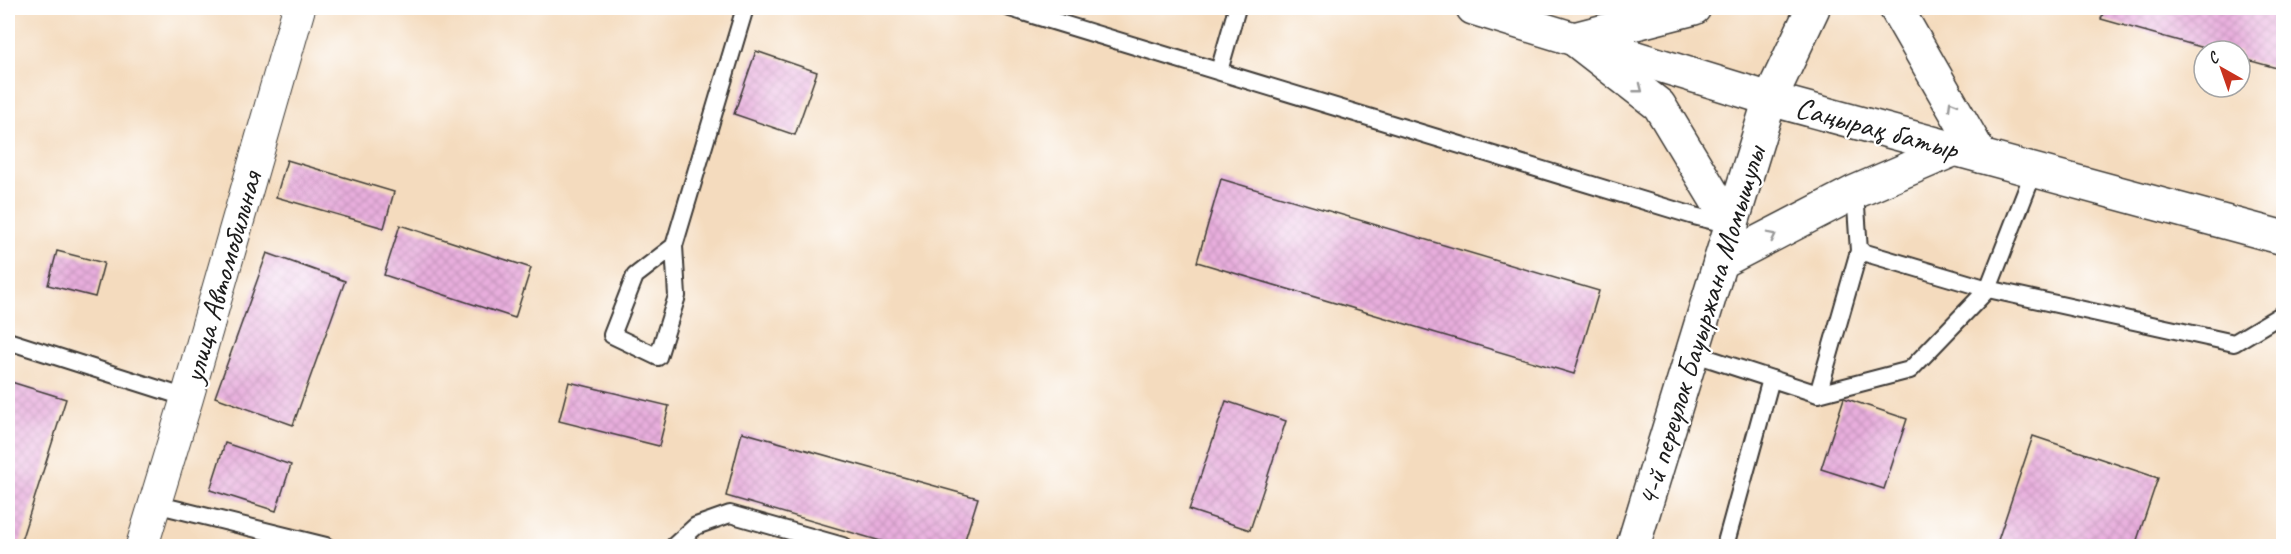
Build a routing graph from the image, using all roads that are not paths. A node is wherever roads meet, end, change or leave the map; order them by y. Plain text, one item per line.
1 (299, 8) edge
2 (745, 8) edge
3 (1010, 8) edge
4 (1237, 8) edge
5 (1473, 8) edge
6 (1694, 8) edge
7 (1813, 8) edge
8 (1896, 8) edge
9 (1574, 39) junction
10 (1219, 71) junction
11 (1770, 99) junction
12 (1968, 152) junction
13 (2034, 171) junction
14 (1855, 192) junction
15 (1732, 226) junction
16 (2283, 238) edge
17 (674, 246) junction
18 (1859, 251) junction
19 (1720, 262) junction
20 (1988, 289) junction
21 (2283, 313) edge
22 (8, 341) edge
23 (1692, 353) junction
24 (1771, 379) junction
25 (1818, 394) junction
26 (187, 398) junction
27 (155, 504) junction
28 (142, 546) edge
29 (326, 546) edge
30 (674, 546) edge
31 (843, 546) edge
32 (1633, 546) edge
33 (1725, 546) edge

1 - 26 street, улица Автомобильная
2 - 17 lane
3 - 10 lane
4 - 10 lane
5 - 9 street, Саңырақ батыр
6 - 9 street
7 - 11 street, 4-й переулок Бауыржана Момышулы
12 -> 8 street
9 - 11 street, Саңырақ батыр
9 -> 15 street
10 - 15 lane
11 - 12 street, Саңырақ батыр
11 - 15 street, 4-й переулок Бауыржана Момышулы
12 - 13 street, Саңырақ батыр
12 - 14 street
13 - 16 street, Саңырақ батыр
13 - 20 lane
14 - 18 lane
19 -> 14 street
15 - 19 street, 4-й переулок Бауыржана Момышулы
17 - 17 lane
18 - 20 lane
18 - 25 lane
19 - 23 street, 4-й переулок Бауыржана Момышулы
20 - 21 lane
20 - 25 lane
22 - 26 lane
23 - 24 lane
23 - 32 street, 4-й переулок Бауыржана Момышулы
24 - 25 lane
24 - 33 lane
26 - 27 street, улица Автомобильная
27 - 28 street, улица Автомобильная
27 - 29 lane
30 - 31 lane

